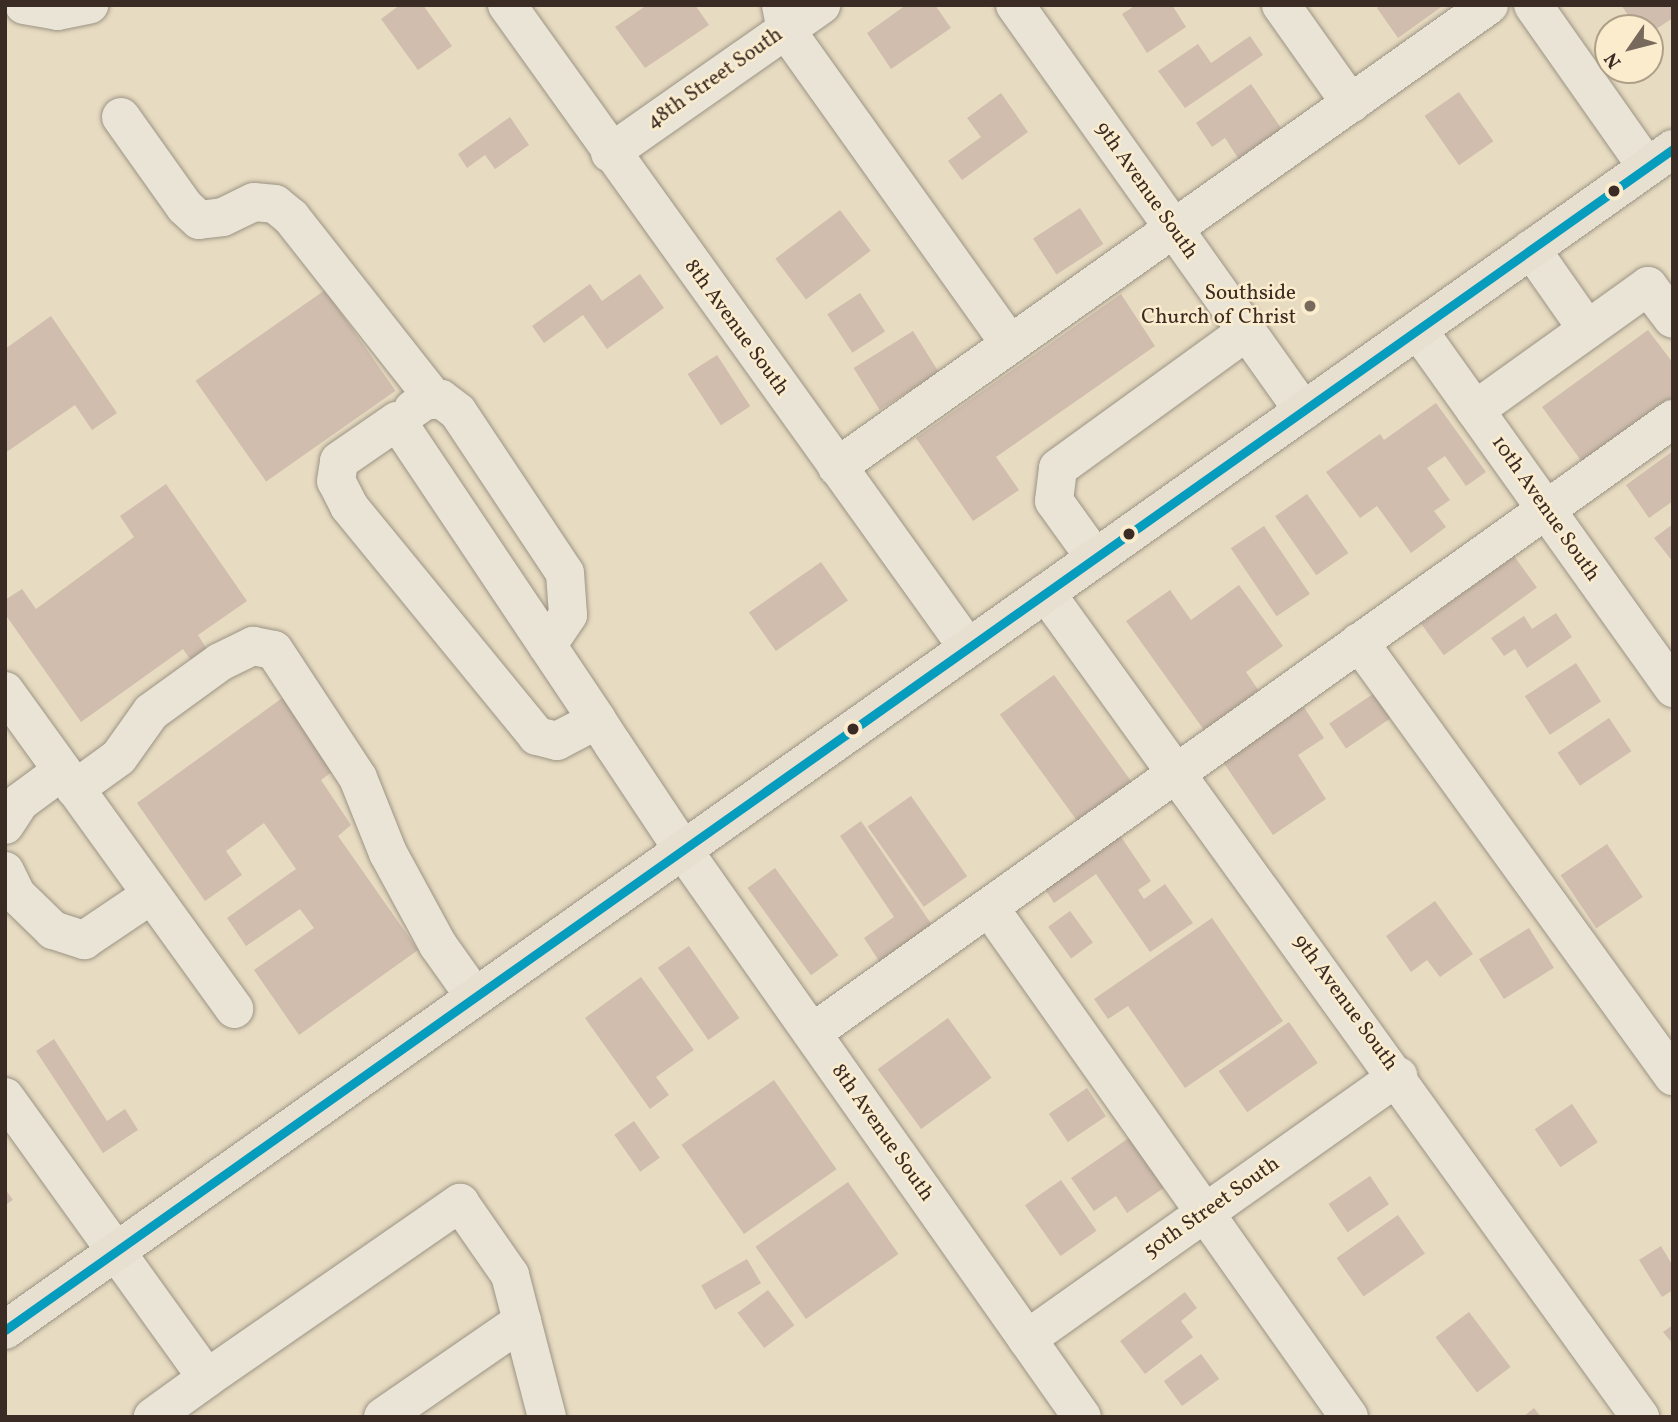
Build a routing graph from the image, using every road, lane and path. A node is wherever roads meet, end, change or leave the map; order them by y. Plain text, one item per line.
1 (24, 5) edge
2 (89, 5) edge
3 (507, 5) edge
4 (821, 5) edge
5 (1015, 5) edge
6 (1281, 5) edge
7 (1489, 5) edge
8 (1533, 5) edge
9 (784, 17) edge
10 (1351, 104) junction
11 (121, 117) dead end
12 (610, 153) junction
13 (1666, 156) edge
14 (1173, 229) junction
15 (1531, 249) junction
16 (1673, 319) edge
17 (1587, 329) junction
18 (1418, 330) junction
19 (1246, 332) junction
20 (1010, 344) junction
21 (435, 400) junction
22 (1475, 410) junction
23 (1303, 411) junction
24 (1673, 419) edge
25 (397, 421) junction
26 (837, 467) junction
27 (1546, 510) junction
28 (1095, 558) junction
29 (1046, 593) junction
30 (1359, 642) junction
31 (547, 646) junction
32 (968, 648) junction
33 (1673, 688) edge
34 (5, 691) edge
35 (597, 720) junction
36 (1177, 773) junction
37 (69, 780) junction
38 (5, 825) edge
39 (683, 850) junction
40 (5, 870) edge
41 (152, 895) junction
42 (989, 907) junction
43 (475, 997) junction
44 (234, 1009) dead end
45 (812, 1033) junction
46 (1398, 1076) junction
47 (1673, 1076) edge
48 (5, 1097) edge
49 (1206, 1212) junction
50 (115, 1252) junction
51 (522, 1321) junction
52 (5, 1330) edge
53 (1027, 1339) junction
54 (207, 1378) junction
55 (153, 1417) edge
56 (383, 1417) edge
57 (548, 1417) edge
58 (1082, 1417) edge
59 (1349, 1417) edge
60 (1640, 1417) edge

1 - 2 street
3 - 12 street, 8th Avenue South
4 - 9 street, 48th Street South
5 - 14 street, 9th Avenue South
6 - 10 street
7 - 10 street
8 - 13 street
9 - 12 street, 48th Street South
9 - 20 street
10 - 14 street
11 - 21 street
12 - 26 street, 8th Avenue South
13 - 15 main road
14 - 19 street, 9th Avenue South
14 - 20 street
15 - 17 street
15 - 18 main road
16 - 17 street
17 - 22 street
18 - 22 street, 10th Avenue South
18 - 23 main road
19 - 23 street, 9th Avenue South
19 - 28 street
20 - 26 street
21 - 25 street
21 - 31 street
22 - 27 street, 10th Avenue South
23 - 28 main road
24 - 27 street
25 - 31 street, 8th Avenue South
25 - 35 street
26 - 32 street, 8th Avenue South
27 - 30 street
27 - 33 street, 10th Avenue South
28 - 29 main road
29 - 32 main road
29 - 36 street, 9th Avenue South
30 - 36 street
30 - 47 street
31 - 35 street, 8th Avenue South
32 - 39 main road
34 - 37 street
35 - 39 street, 8th Avenue South
36 - 42 street
36 - 46 street, 9th Avenue South
37 - 38 street
37 - 41 street
37 - 43 street
39 - 43 main road
39 - 45 street, 8th Avenue South
40 - 41 street
41 - 44 street
42 - 45 street
42 - 49 street
43 - 50 main road
45 - 53 street, 8th Avenue South
46 - 49 street, 50th Street South
46 - 60 street, 9th Avenue South
48 - 50 street
49 - 53 street, 50th Street South
49 - 59 street
50 - 52 main road
50 - 54 street
51 - 54 street
51 - 56 street
51 - 57 street
53 - 58 street, 8th Avenue South
54 - 55 street

